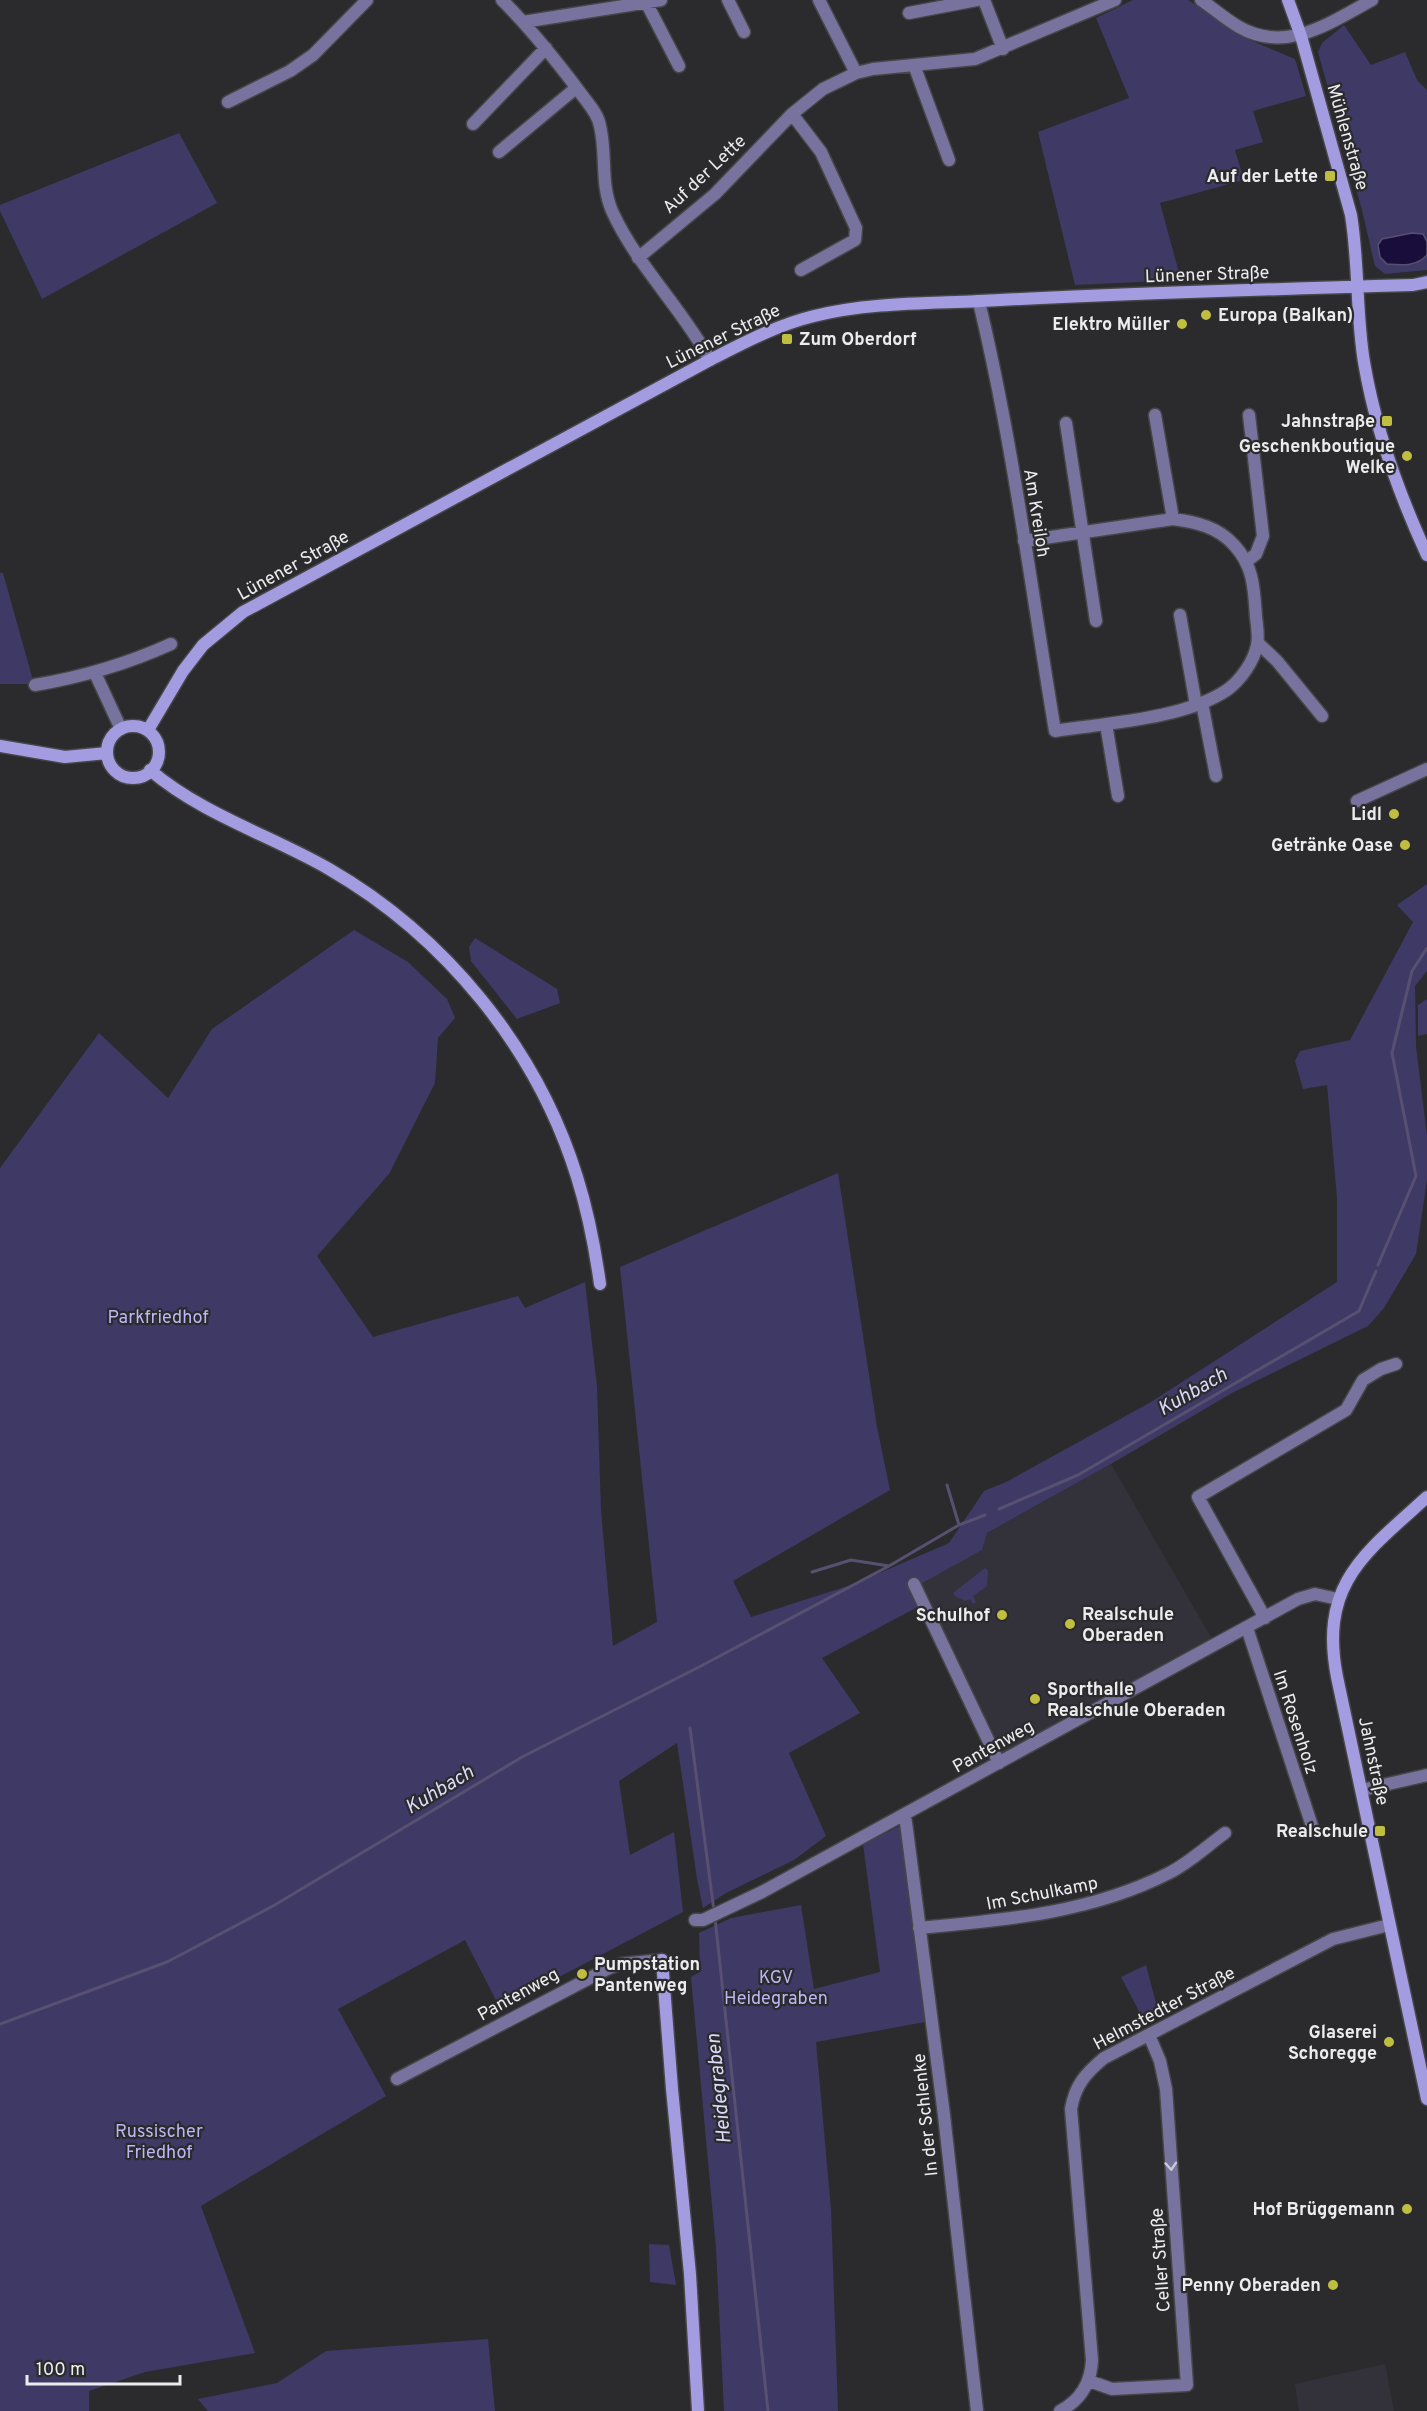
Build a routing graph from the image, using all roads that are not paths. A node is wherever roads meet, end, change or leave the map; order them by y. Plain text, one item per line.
1 (367, 0) edge
2 (502, 0) edge
3 (661, 0) edge
4 (728, 0) edge
5 (819, 0) edge
6 (977, 0) edge
7 (984, 0) edge
8 (1115, 0) edge
9 (1201, 0) edge
10 (1288, 0) edge
11 (1372, 0) edge
12 (646, 2) junction
13 (909, 13) dead end
14 (524, 21) junction
15 (744, 32) dead end
16 (1301, 36) junction
17 (546, 48) junction
18 (1003, 49) junction
19 (914, 64) junction
20 (679, 66) dead end
21 (856, 73) junction
22 (576, 88) junction
23 (228, 102) dead end
24 (792, 114) junction
25 (473, 124) dead end
26 (499, 152) dead end
27 (949, 160) dead end
28 (638, 258) junction
29 (801, 270) dead end
30 (1427, 282) edge
31 (1357, 287) junction
32 (979, 302) junction
33 (710, 360) junction
34 (1155, 415) dead end
35 (1249, 415) dead end
36 (1066, 423) dead end
37 (1173, 519) junction
38 (1082, 532) junction
39 (1024, 541) junction
40 (1427, 555) edge
41 (1247, 561) junction
42 (1180, 615) dead end
43 (1096, 621) dead end
44 (171, 644) dead end
45 (1258, 644) junction
46 (95, 673) junction
47 (35, 685) dead end
48 (1199, 704) junction
49 (1322, 716) dead end
50 (1106, 724) junction
51 (121, 729) junction
52 (148, 730) junction
53 (0, 746) edge
54 (107, 753) junction
55 (1427, 769) edge
56 (150, 770) junction
57 (1216, 776) dead end
58 (1118, 796) dead end
59 (1357, 801) dead end
60 (600, 1284) dead end
61 (1396, 1365) dead end
62 (1427, 1497) edge
63 (914, 1584) dead end
64 (1338, 1599) junction
65 (1266, 1618) junction
66 (1247, 1628) junction
67 (999, 1764) junction
68 (1427, 1775) edge
69 (1362, 1790) junction
70 (905, 1815) junction
71 (1312, 1826) dead end
72 (1225, 1833) dead end
73 (701, 1919) dead end
74 (1389, 1925) junction
75 (919, 1928) junction
76 (662, 1960) joint
77 (1149, 2035) junction
78 (397, 2079) dead end
79 (1427, 2099) edge
80 (1089, 2381) junction
81 (698, 2411) edge
82 (977, 2411) edge
83 (1060, 2411) edge

1 - 23 street
2 - 14 street
3 - 12 street
4 - 15 street
5 - 21 street
6 - 13 street
7 - 18 street
8 - 18 street, Auf der Lette
9 - 16 street
10 - 16 main road, Mühlenstraße
11 - 16 street
12 - 14 street
12 - 20 street
14 - 17 street
16 - 31 main road, Mühlenstraße
17 - 22 street
17 - 25 street
18 - 19 street, Auf der Lette
19 - 21 street, Auf der Lette
19 - 27 street
21 - 24 street, Auf der Lette
22 - 26 street
22 - 28 street
24 - 28 street, Auf der Lette
24 - 29 street
28 - 33 street
30 - 31 main road, Lünener Straße
31 - 32 main road, Lünener Straße
31 - 40 main road
32 - 33 main road, Lünener Straße
32 - 39 street, Am Kreiloh
33 - 52 main road, Lünener Straße
34 - 37 street
35 - 41 street
36 - 38 street
37 - 38 street
37 - 41 street
38 - 39 street
38 - 43 street
39 - 50 street, Am Kreiloh
41 - 45 street
42 - 48 street
44 - 46 street
45 - 48 street
45 - 49 street
46 - 47 street
46 - 51 street
48 - 50 street
48 - 57 street
50 - 58 street
51 - 52 main road
51 - 54 main road
52 - 56 main road
53 - 54 main road
54 - 56 main road
55 - 59 street
56 - 60 main road
61 - 65 street
62 - 64 main road, Jahnstraße
63 - 67 street
64 - 65 street, Pantenweg
64 - 69 main road, Jahnstraße
65 - 66 street, Pantenweg
66 - 67 street, Pantenweg
66 - 71 street, Im Rosenholz
67 - 70 street, Pantenweg
68 - 69 street
69 - 74 main road, Jahnstraße
70 - 73 street, Pantenweg
70 - 75 street, In der Schlenke
72 - 75 street, Im Schulkamp
74 - 77 street, Helmstedter Straße
74 - 79 main road, Jahnstraße
75 - 82 street, In der Schlenke
76 - 78 street, Pantenweg
76 - 81 main road
77 - 80 street, Helmstedter Straße
77 -> 80 street, Celler Straße
80 - 83 street

